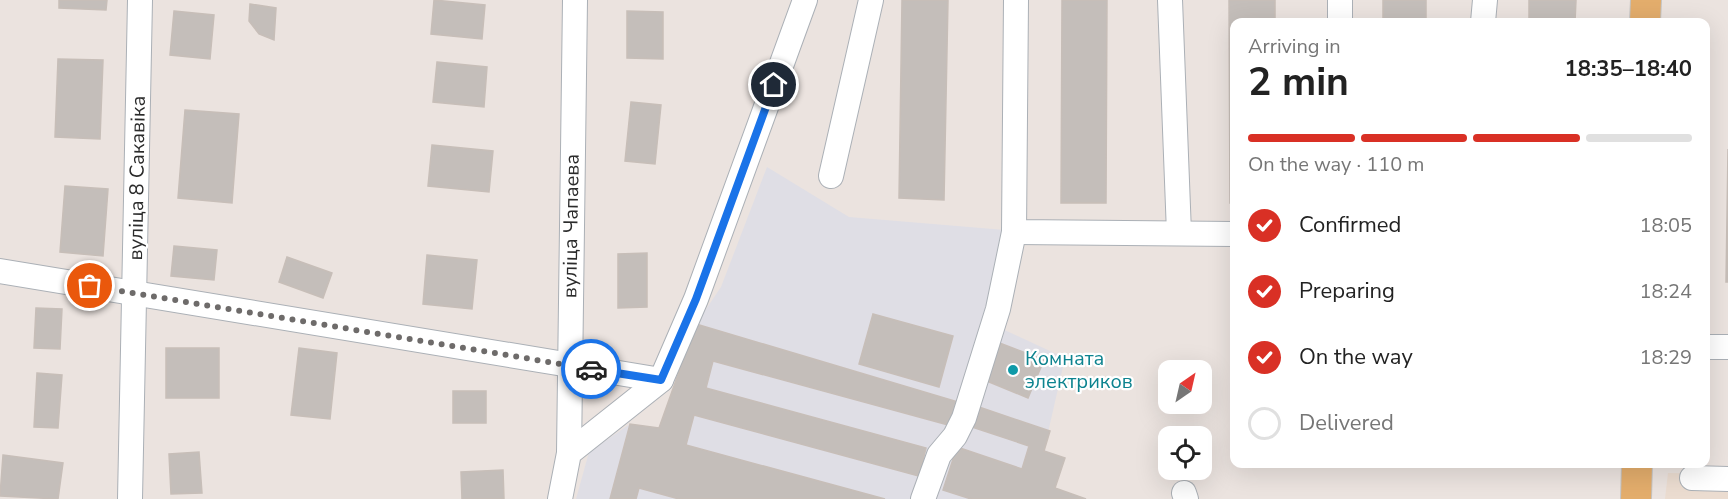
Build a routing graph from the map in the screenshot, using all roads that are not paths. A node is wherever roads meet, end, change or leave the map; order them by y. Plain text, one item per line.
1 (140, 0) edge
2 (575, 0) edge
3 (805, 0) edge
4 (871, 0) edge
5 (1016, 0) edge
6 (1170, 0) edge
7 (1340, 0) edge
8 (1485, 0) edge
9 (1646, 0) edge
10 (1340, 18) edge
11 (1483, 18) edge
12 (1645, 18) edge
13 (831, 176) dead end
14 (1014, 232) junction
15 (1179, 233) junction
16 (1230, 234) edge
17 (0, 271) edge
18 (135, 294) junction
19 (1710, 347) edge
20 (1728, 347) edge
21 (569, 365) junction
22 (661, 380) junction
23 (570, 453) junction
24 (1637, 468) edge
25 (1692, 478) dead end
26 (1728, 479) edge
27 (130, 499) edge
28 (560, 499) edge
29 (923, 499) edge
30 (1636, 499) edge

1 - 18 street, вуліца 8 Сакавіка
2 - 21 street, вуліца Чапаева
3 - 22 street
4 - 13 street
5 - 14 street
6 - 15 street
7 - 10 street
8 - 11 street
9 - 12 main road
14 - 15 street
14 - 29 street
15 - 16 street
17 - 18 street
18 - 21 street
18 - 27 street, вуліца 8 Сакавіка
19 - 20 street
21 - 22 street
21 - 23 street, вуліца Чапаева
22 - 23 street
23 - 28 street, вуліца Чапаева
24 - 30 main road
25 - 26 street

